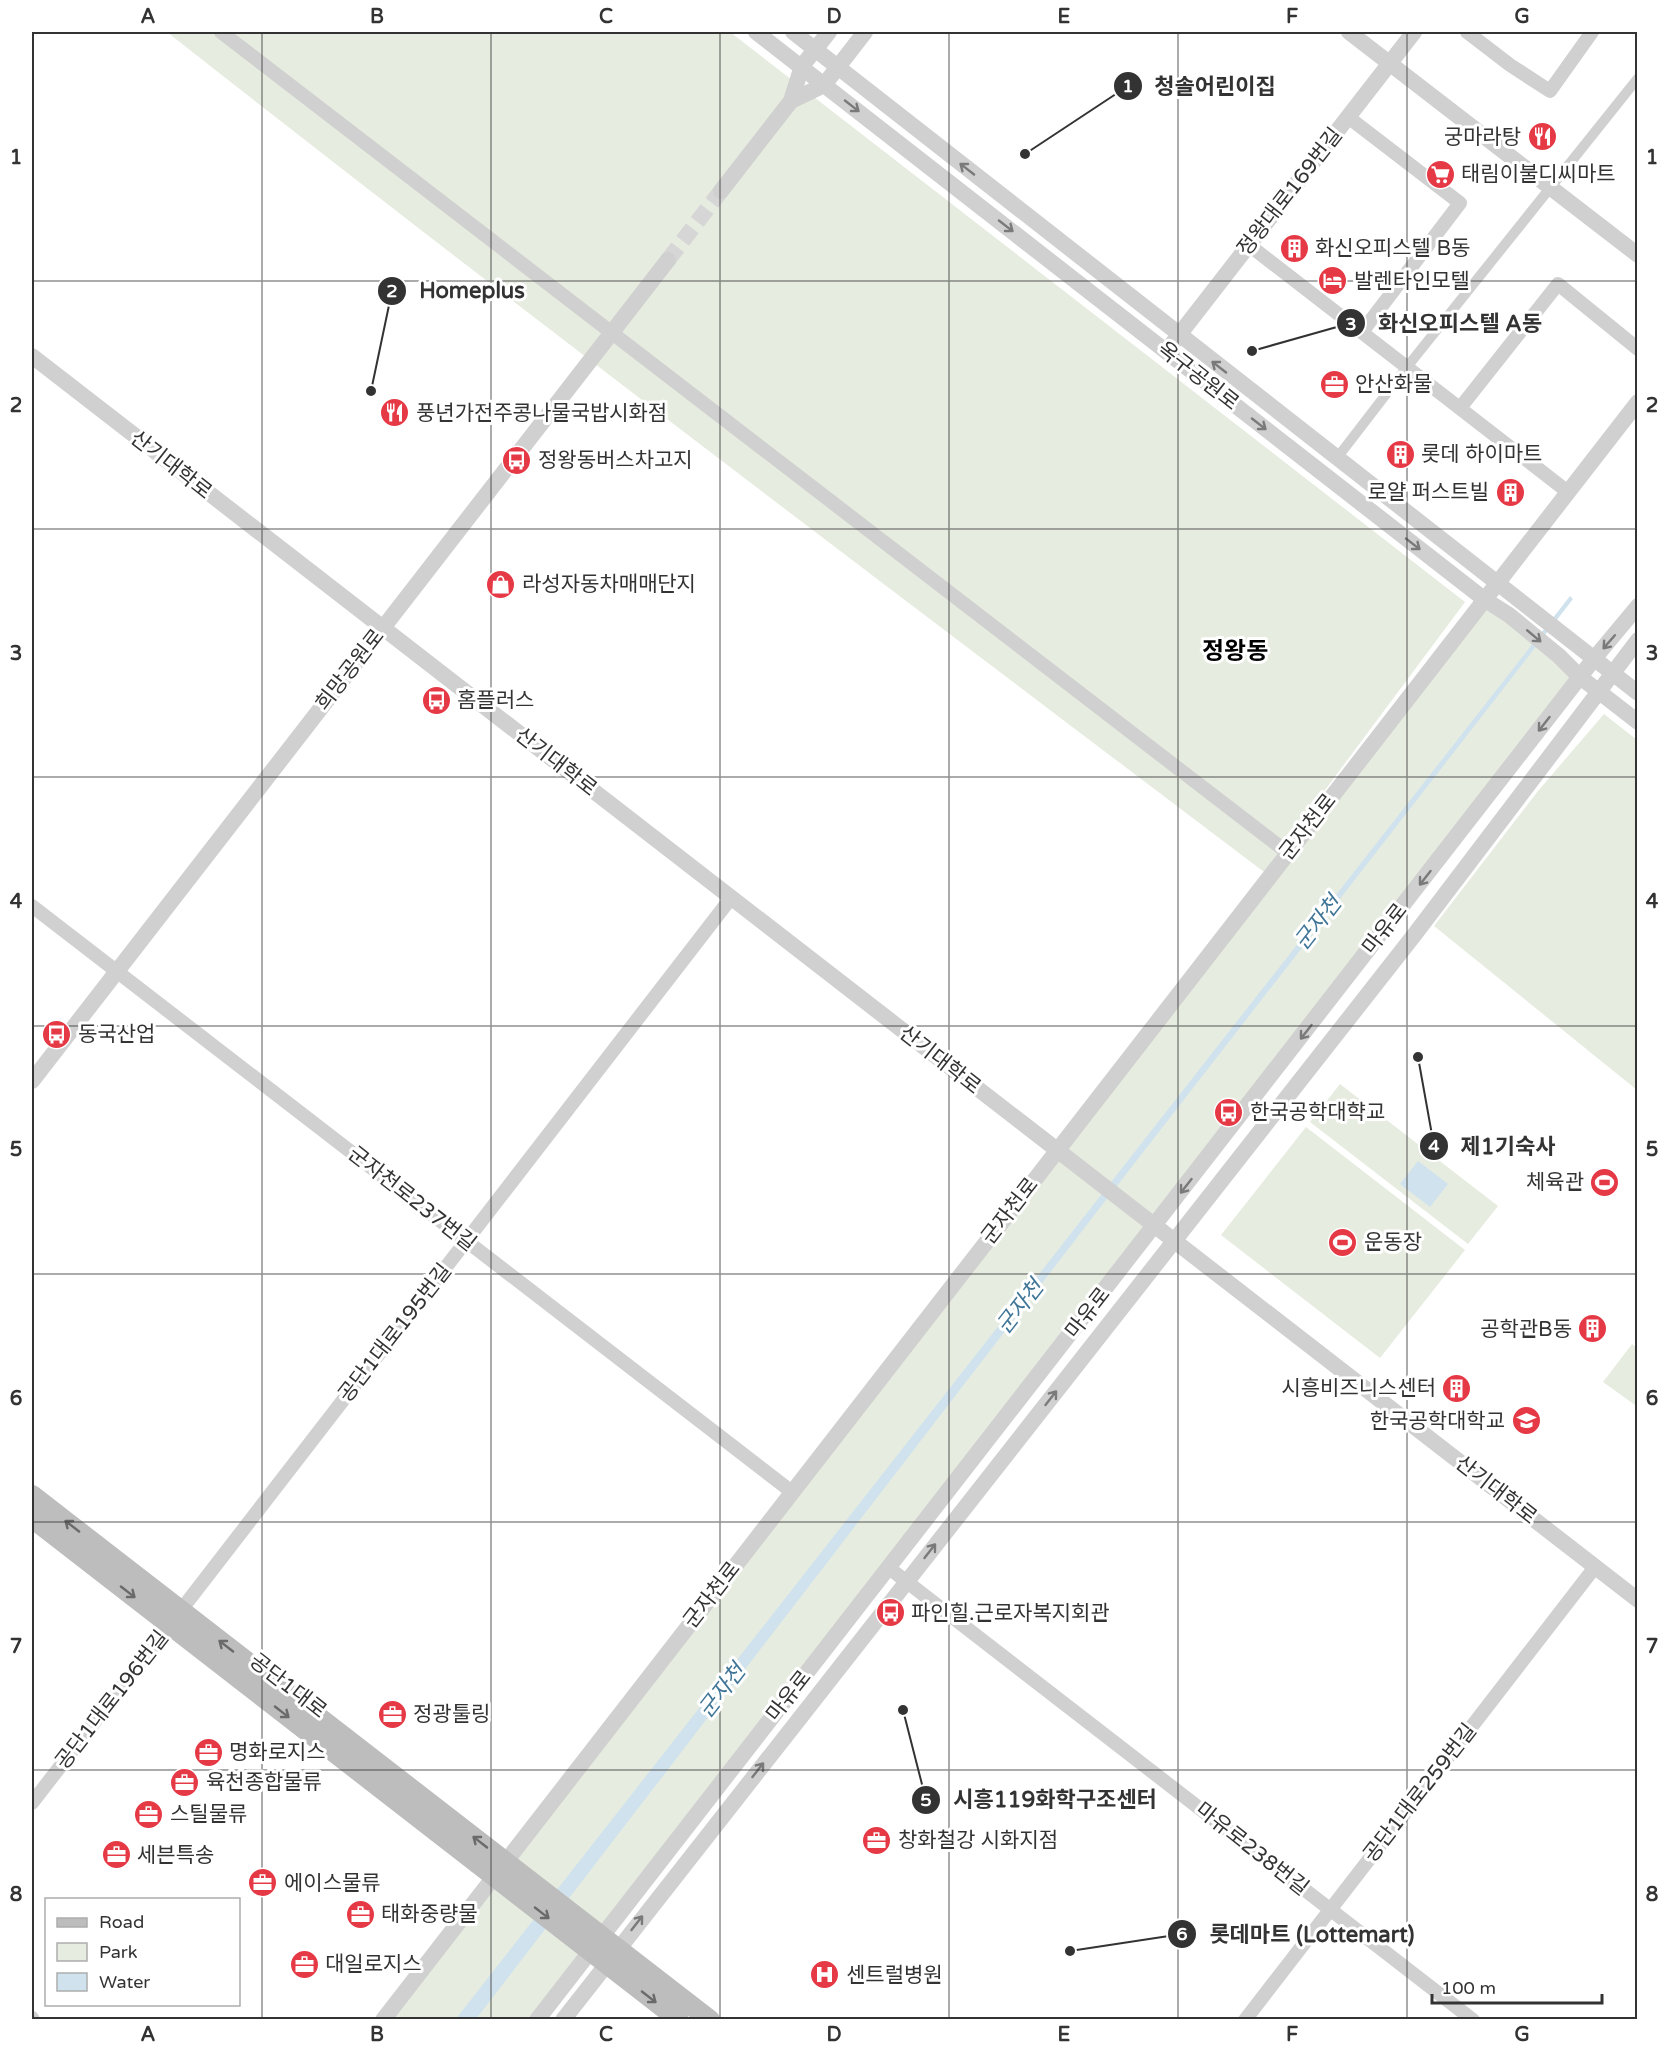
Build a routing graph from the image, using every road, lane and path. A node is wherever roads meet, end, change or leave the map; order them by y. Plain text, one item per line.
1 (221, 32) edge
2 (756, 32) edge
3 (793, 32) edge
4 (829, 32) edge
5 (865, 32) edge
6 (1349, 32) edge
7 (1414, 32) edge
8 (1467, 32) edge
9 (1592, 32) edge
10 (815, 50) junction
11 (1390, 63) junction
12 (802, 66) junction
13 (838, 68) junction
14 (1638, 78) edge
15 (824, 85) junction
16 (791, 101) junction
17 (1348, 117) junction
18 (1551, 188) junction
19 (721, 191) tunnel mouth
20 (1249, 244) junction
21 (1638, 255) edge
22 (668, 260) tunnel mouth
23 (612, 332) junction
24 (1362, 332) junction
25 (1179, 335) junction
26 (1638, 349) edge
27 (1166, 351) junction
28 (32, 356) edge
29 (1407, 367) junction
30 (1638, 402) edge
31 (1460, 408) junction
32 (1337, 458) junction
33 (1568, 492) junction
34 (1497, 584) junction
35 (1484, 599) junction
36 (1638, 606) edge
37 (382, 628) junction
38 (1638, 640) edge
39 (1593, 660) junction
40 (1611, 674) junction
41 (1580, 677) junction
42 (1598, 692) junction
43 (1638, 693) edge
44 (1638, 722) edge
45 (1287, 853) junction
46 (731, 898) junction
47 (32, 906) edge
48 (116, 971) junction
49 (32, 1081) edge
50 (1057, 1150) junction
51 (1155, 1226) junction
52 (466, 1241) junction
53 (1174, 1241) junction
54 (792, 1492) junction
55 (32, 1495) edge
56 (32, 1518) edge
57 (1595, 1567) junction
58 (889, 1568) junction
59 (906, 1581) junction
60 (1638, 1600) edge
61 (175, 1618) junction
62 (32, 1803) edge
63 (500, 1869) junction
64 (1330, 1909) junction
65 (596, 1943) junction
66 (612, 1956) junction
67 (383, 2019) edge
68 (537, 2019) edge
69 (563, 2019) edge
70 (679, 2019) edge
71 (710, 2019) edge
72 (1245, 2019) edge
73 (1473, 2019) edge

1 - 23 street
2 - 12 street, 옥구공원로
3 - 10 street, 옥구공원로
4 - 10 street
5 - 13 street
6 - 11 street
7 - 11 street, 정왕대로169번길
8 - 9 street
10 - 12 street
10 - 13 street, 옥구공원로
11 - 17 street, 정왕대로169번길
11 - 18 street
12 - 15 street, 옥구공원로
12 - 16 street
13 - 15 street
25 -> 13 street, 옥구공원로
14 - 18 street
15 - 16 street
15 -> 27 street, 옥구공원로
16 - 19 street
17 - 20 street, 정왕대로169번길
17 - 24 street
18 - 21 street
18 - 29 street
20 - 24 street
20 - 25 street, 정왕대로169번길
22 - 23 street, 희망공원로
23 - 37 street, 희망공원로
23 - 45 street
24 - 29 street
25 - 27 street, 정왕대로169번길
32 -> 25 street, 옥구공원로
26 - 31 street
27 -> 35 street, 옥구공원로
28 - 37 street, 산기대학로
29 - 31 street
29 - 32 street
30 - 33 street, 군자천로
31 - 33 street
32 - 34 street, 옥구공원로
33 - 34 street, 군자천로
34 - 35 street, 군자천로
34 - 39 street, 옥구공원로
35 -> 41 street, 옥구공원로
35 - 45 street, 군자천로
36 -> 39 street, 마유로
37 - 46 street, 산기대학로
37 - 48 street, 희망공원로
38 - 40 street, 마유로
39 - 40 street, 옥구공원로
39 - 41 street, 마유로
40 - 42 street, 마유로
40 - 43 street, 옥구공원로
41 - 42 street, 옥구공원로
41 -> 51 street, 마유로
42 - 44 street, 옥구공원로
42 - 53 street, 마유로
45 - 50 street, 군자천로
46 - 50 street, 산기대학로
46 - 52 street, 공단1대로195번길
47 - 48 street, 군자천로237번길
48 - 49 street, 희망공원로
48 - 52 street, 군자천로237번길
50 - 51 street, 산기대학로
50 - 54 street, 군자천로
51 - 53 street, 산기대학로
51 - 58 street, 마유로
52 - 54 street, 군자천로237번길
52 - 61 street, 공단1대로195번길
53 - 57 street, 산기대학로
59 -> 53 street, 마유로
54 - 63 street, 군자천로
61 -> 55 main road
56 -> 61 main road, 공단1대로
57 - 60 street, 산기대학로
57 - 64 street, 공단1대로259번길
58 - 59 street, 마유로238번길
58 - 65 street, 마유로
59 - 64 street, 마유로238번길
66 -> 59 street, 마유로
61 - 62 street, 공단1대로196번길
61 - 63 main road, 공단1대로
63 - 65 main road, 공단1대로
63 - 67 street, 군자천로
64 - 72 street, 공단1대로259번길
64 - 73 street, 마유로238번길
65 - 66 main road
65 - 68 street, 마유로
66 - 69 street, 마유로
66 -> 70 main road
66 - 71 main road

